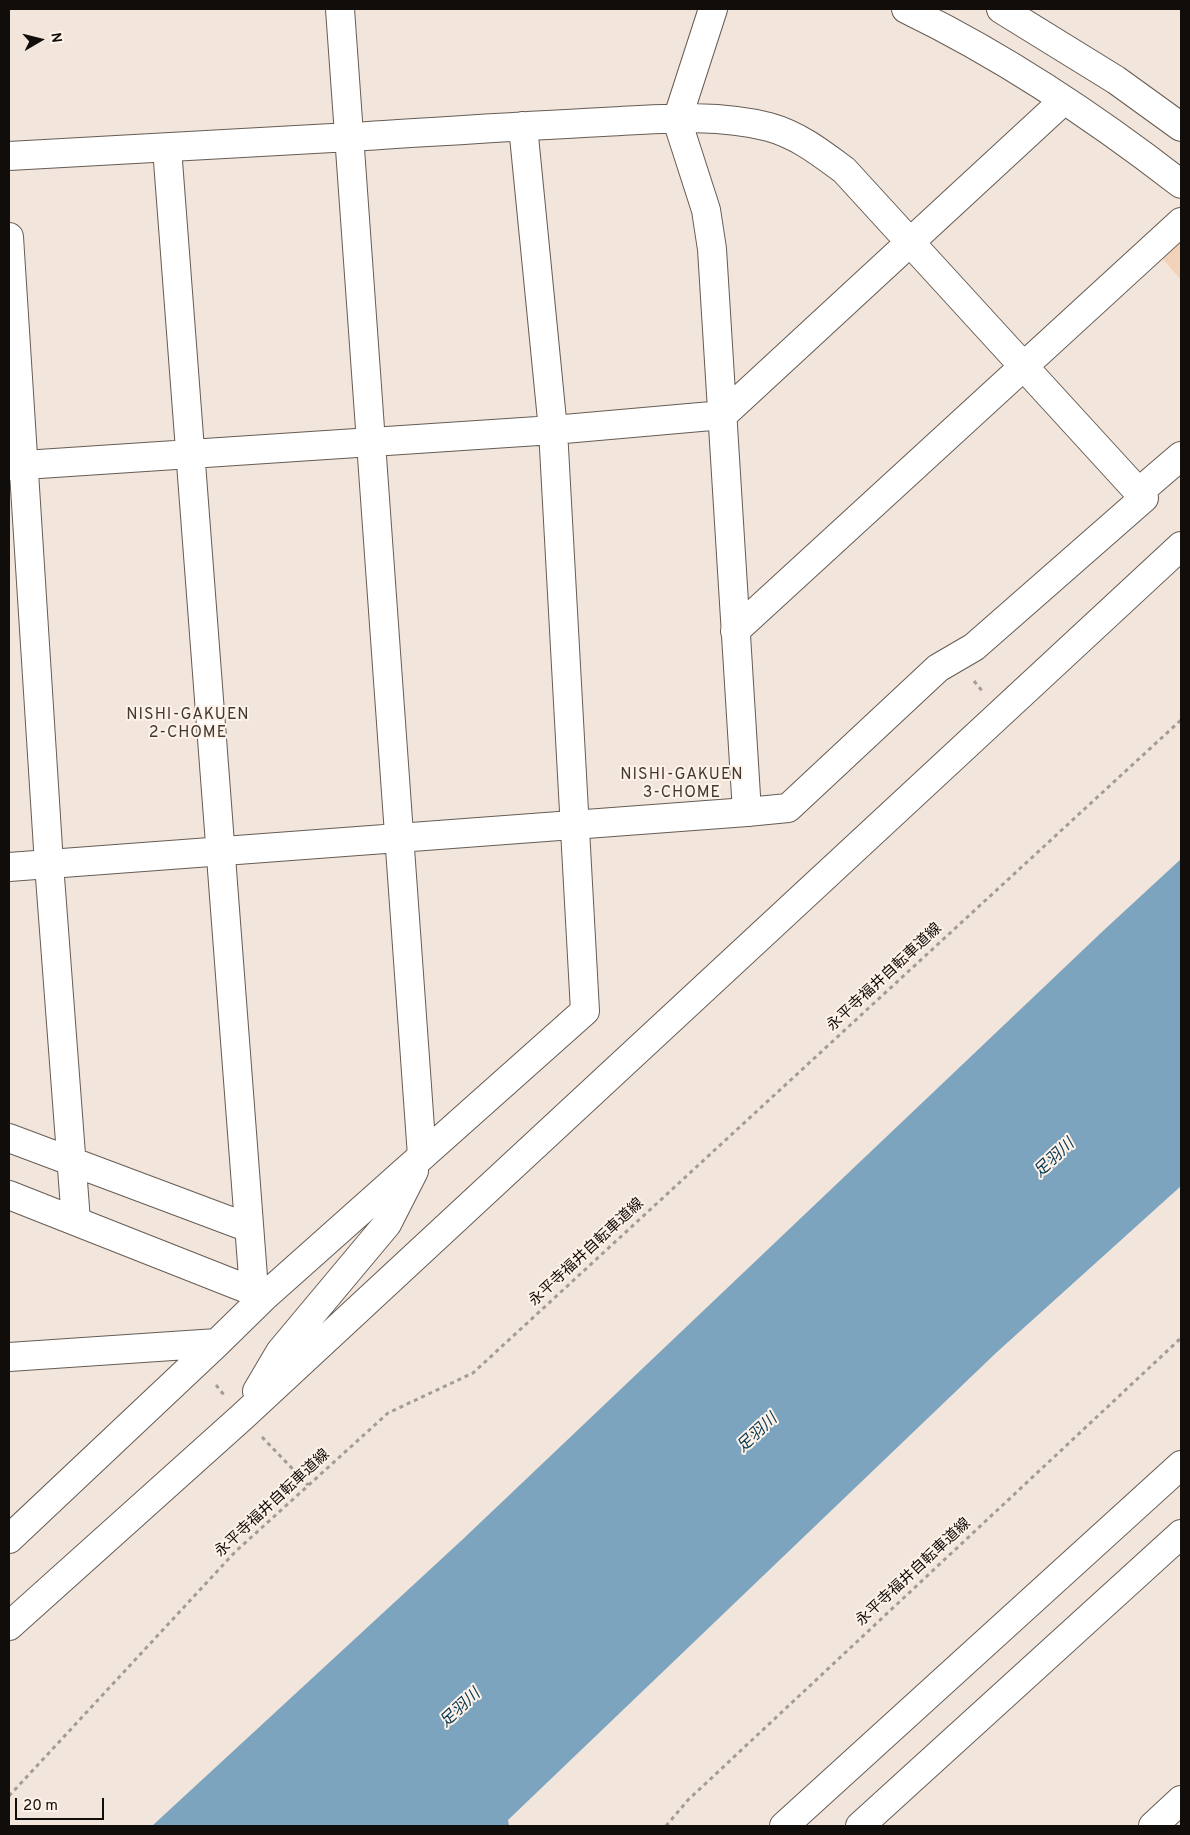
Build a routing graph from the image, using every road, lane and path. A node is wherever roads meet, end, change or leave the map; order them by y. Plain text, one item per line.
1 (340, 9) edge
2 (713, 9) edge
3 (906, 9) edge
4 (1001, 9) edge
5 (1063, 100) junction
6 (677, 120) junction
7 (522, 126) junction
8 (1181, 127) edge
9 (350, 138) junction
10 (168, 148) junction
11 (9, 156) edge
12 (1181, 184) edge
13 (1181, 222) edge
14 (9, 237) edge
15 (910, 242) junction
16 (1024, 367) junction
17 (723, 415) junction
18 (553, 430) junction
19 (370, 443) junction
20 (192, 454) junction
21 (1181, 456) edge
22 (17, 465) edge
23 (1139, 492) junction
24 (1181, 546) edge
25 (736, 631) junction
26 (954, 658) junction
27 (1002, 713) junction
28 (1181, 720) edge
29 (746, 812) junction
30 (576, 826) junction
31 (399, 839) junction
32 (220, 852) junction
33 (49, 864) junction
34 (9, 867) edge
35 (9, 1138) edge
36 (422, 1156) junction
37 (72, 1164) junction
38 (9, 1195) edge
39 (76, 1221) junction
40 (249, 1228) junction
41 (259, 1293) junction
42 (1181, 1338) edge
43 (218, 1343) junction
44 (9, 1357) edge
45 (197, 1362) junction
46 (242, 1417) junction
47 (1181, 1465) edge
48 (308, 1485) junction
49 (1181, 1534) edge
50 (9, 1539) edge
51 (9, 1626) edge
52 (9, 1796) edge
53 (1181, 1800) edge
54 (666, 1826) edge
55 (784, 1826) edge
56 (860, 1826) edge
57 (1153, 1826) edge

1 - 9 street
2 - 6 street
3 - 5 street
4 - 8 street
5 - 12 street
5 - 15 street
6 - 7 street
6 - 15 street
6 - 17 street
7 - 9 street
7 - 18 street
9 - 10 street
9 - 19 street
10 - 11 street
10 - 20 street
13 - 16 street
14 - 22 street
15 - 16 street
15 - 17 street
16 - 23 street
16 - 25 street
17 - 18 street
17 - 25 street
18 - 19 street
18 - 30 street
19 - 20 street
19 - 31 street
20 - 22 street
20 - 32 street
21 - 23 street
22 - 33 street
23 - 26 street
24 - 27 street
25 - 29 street
26 - 27 path
26 - 29 street
27 - 46 street
28 - 48 path, 永平寺福井自転車道線
29 - 30 street
30 - 31 street
30 - 36 street
31 - 32 street
31 - 36 street
32 - 33 street
32 - 40 street
33 - 34 street
33 - 37 street
35 - 37 street
36 - 41 street
36 - 46 street
37 - 39 street
37 - 40 street
38 - 39 street
39 - 41 street
40 - 41 street
41 - 43 street
42 - 54 path, 永平寺福井自転車道線
43 - 44 street
43 - 45 street
45 - 46 path
45 - 50 street
46 - 48 path
46 - 51 street
47 - 55 street
48 - 52 path, 永平寺福井自転車道線
49 - 56 street
53 - 57 street

